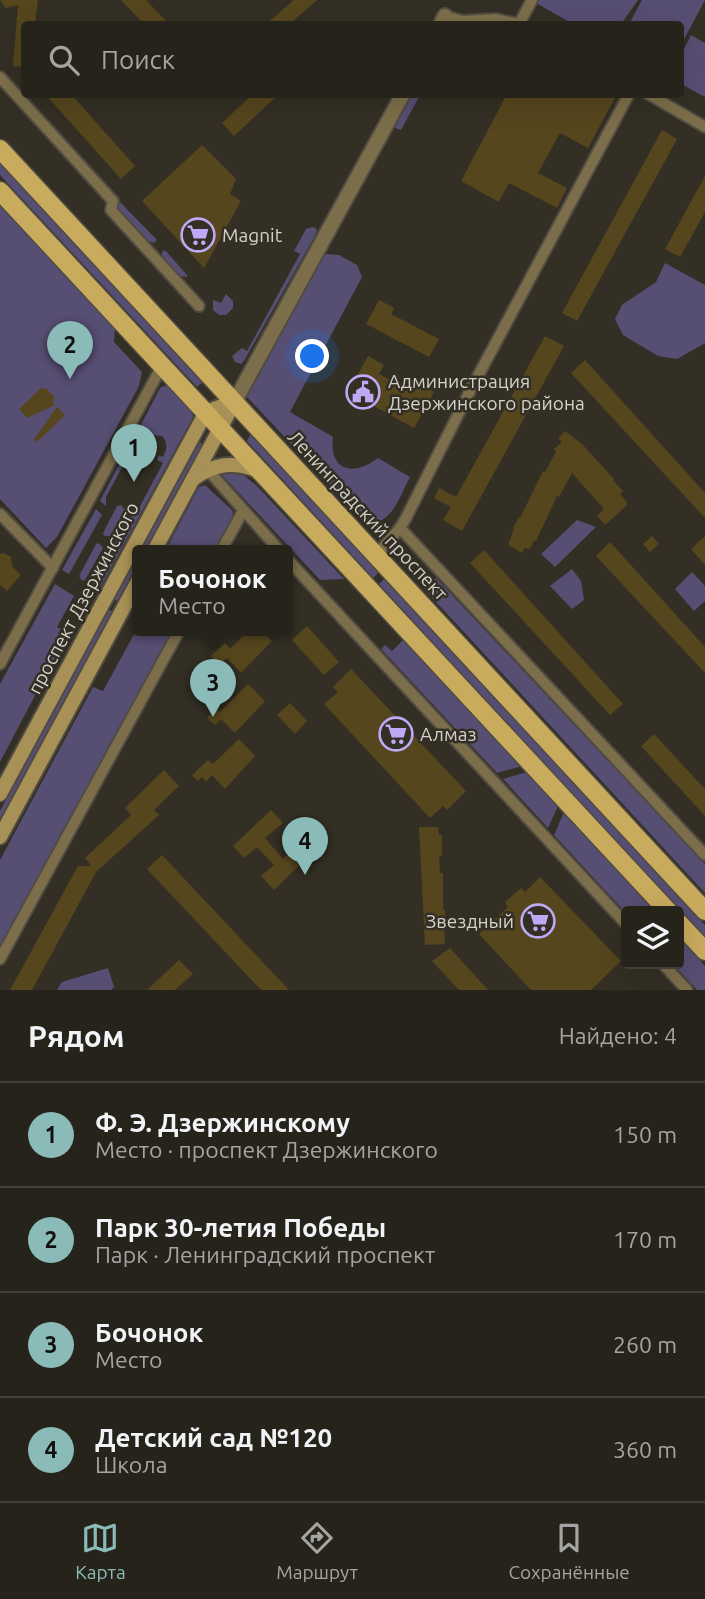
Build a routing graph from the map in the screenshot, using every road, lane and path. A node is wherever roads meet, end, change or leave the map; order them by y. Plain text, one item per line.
1 (532, 0) edge
2 (443, 20) edge
3 (463, 21) edge
4 (463, 21) edge
5 (505, 21) edge
6 (521, 21) edge
7 (0, 77) edge
8 (401, 98) edge
9 (627, 98) edge
10 (655, 98) edge
11 (705, 127) edge
12 (0, 149) edge
13 (0, 191) edge
14 (200, 306) dead end
15 (162, 366) junction
16 (235, 401) junction
17 (206, 412) junction
18 (220, 428) junction
19 (207, 469) junction
20 (261, 472) junction
21 (192, 480) junction
22 (243, 511) junction
23 (0, 514) edge
24 (400, 527) junction
25 (134, 545) edge
26 (157, 545) edge
27 (225, 545) edge
28 (274, 545) edge
29 (132, 549) edge
30 (376, 555) junction
31 (293, 565) edge
32 (52, 568) junction
33 (132, 592) edge
34 (176, 636) edge
35 (0, 664) edge
36 (0, 794) edge
37 (0, 836) edge
38 (705, 855) edge
39 (663, 906) edge
40 (705, 911) edge
41 (621, 919) edge
42 (684, 928) edge
43 (705, 951) edge
44 (0, 959) edge
45 (668, 969) edge
46 (687, 990) edge

1 - 6 street
2 - 4 street
3 - 5 street
7 - 14 street
8 - 16 street
9 - 24 street
10 - 11 street
12 - 16 main road, Ленинградский проспект
13 - 15 main road
15 - 17 main road
15 - 32 street
16 - 17 main road
16 - 18 main road
16 - 30 main road, Ленинградский проспект
17 - 18 main road
17 - 25 main road, проспект Дзержинского
18 - 20 main road
18 - 21 main road
19 - 20 main road
19 - 21 main road
19 - 22 street
20 - 39 main road
21 - 26 main road
22 - 27 street
22 - 28 street
23 - 32 street
24 - 30 street
24 - 38 street
29 - 36 main road, проспект Дзержинского
30 - 40 main road, Ленинградский проспект
31 - 41 street
32 - 35 street
33 - 37 main road, проспект Дзержинского
34 - 44 street
42 - 43 main road
45 - 46 street

